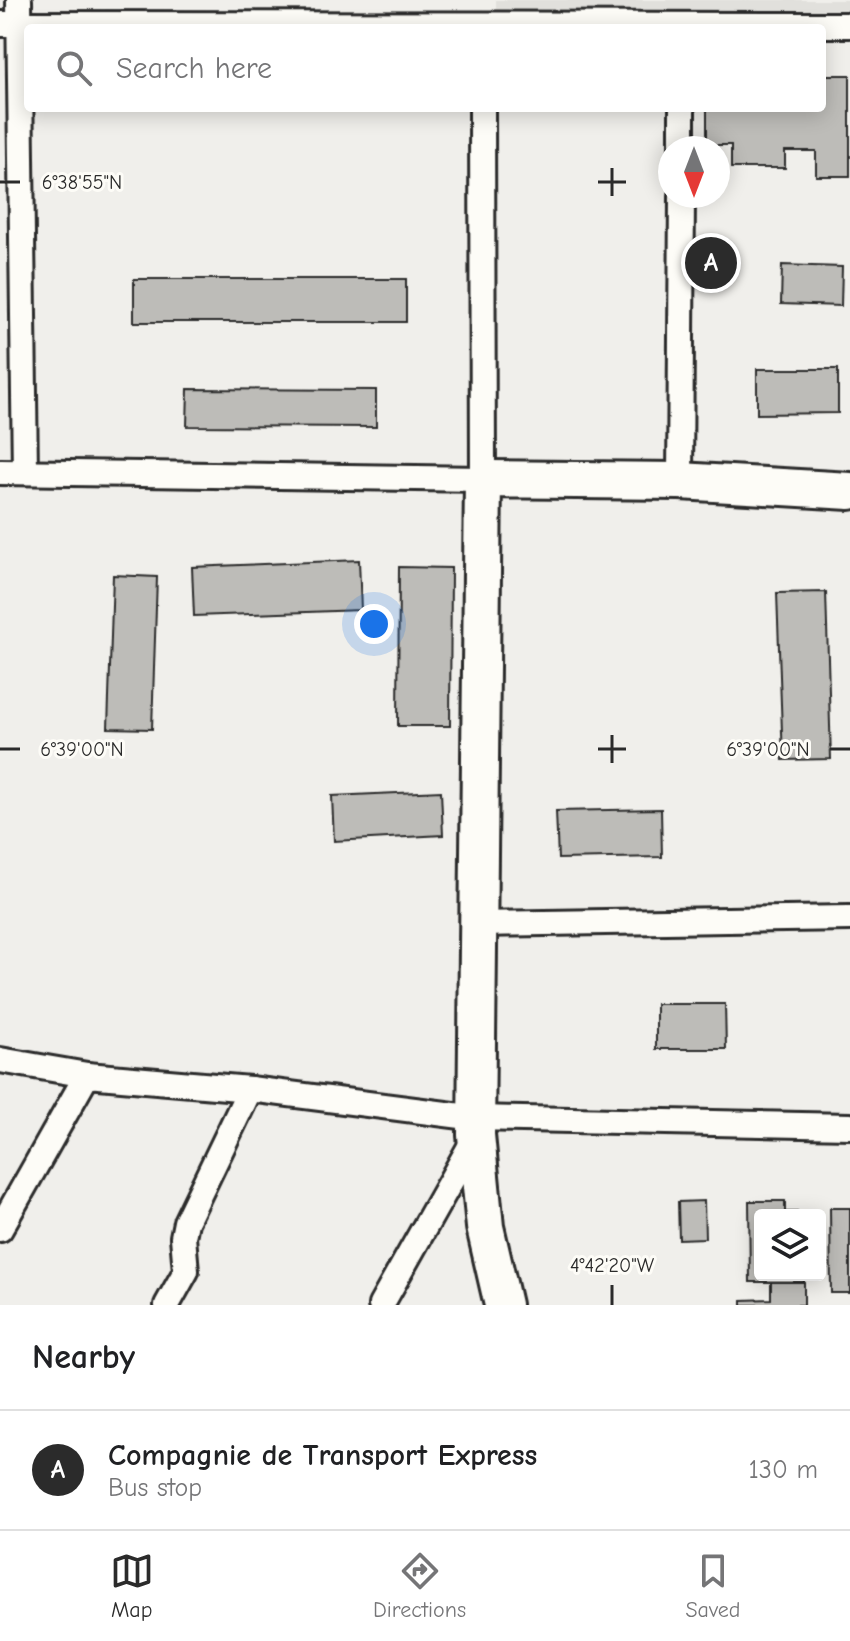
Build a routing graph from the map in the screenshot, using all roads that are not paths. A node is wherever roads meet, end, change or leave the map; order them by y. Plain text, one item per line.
1 (482, 0) edge
2 (13, 16) edge
3 (388, 24) edge
4 (482, 24) edge
5 (826, 25) edge
6 (850, 25) edge
7 (482, 112) edge
8 (682, 112) edge
9 (682, 136) edge
10 (682, 208) edge
11 (12, 277) edge
12 (0, 472) edge
13 (25, 472) junction
14 (483, 479) junction
15 (680, 481) junction
16 (850, 491) edge
17 (850, 918) edge
18 (478, 924) junction
19 (0, 1060) edge
20 (87, 1075) junction
21 (250, 1089) junction
22 (850, 1126) edge
23 (477, 1127) junction
24 (0, 1229) edge
25 (167, 1305) edge
26 (381, 1305) edge
27 (503, 1305) edge

1 - 4 street
2 - 3 street
2 - 11 street
5 - 6 street
7 - 14 street
8 - 9 street
10 - 15 street
11 - 13 street
12 - 13 street
13 - 14 street
14 - 15 main road
14 - 18 main road
15 - 16 main road
17 - 18 street
18 - 23 main road
19 - 20 street
20 - 21 street
20 - 24 street
21 - 23 street
21 - 25 street
22 - 23 street
23 - 26 street
23 - 27 main road

